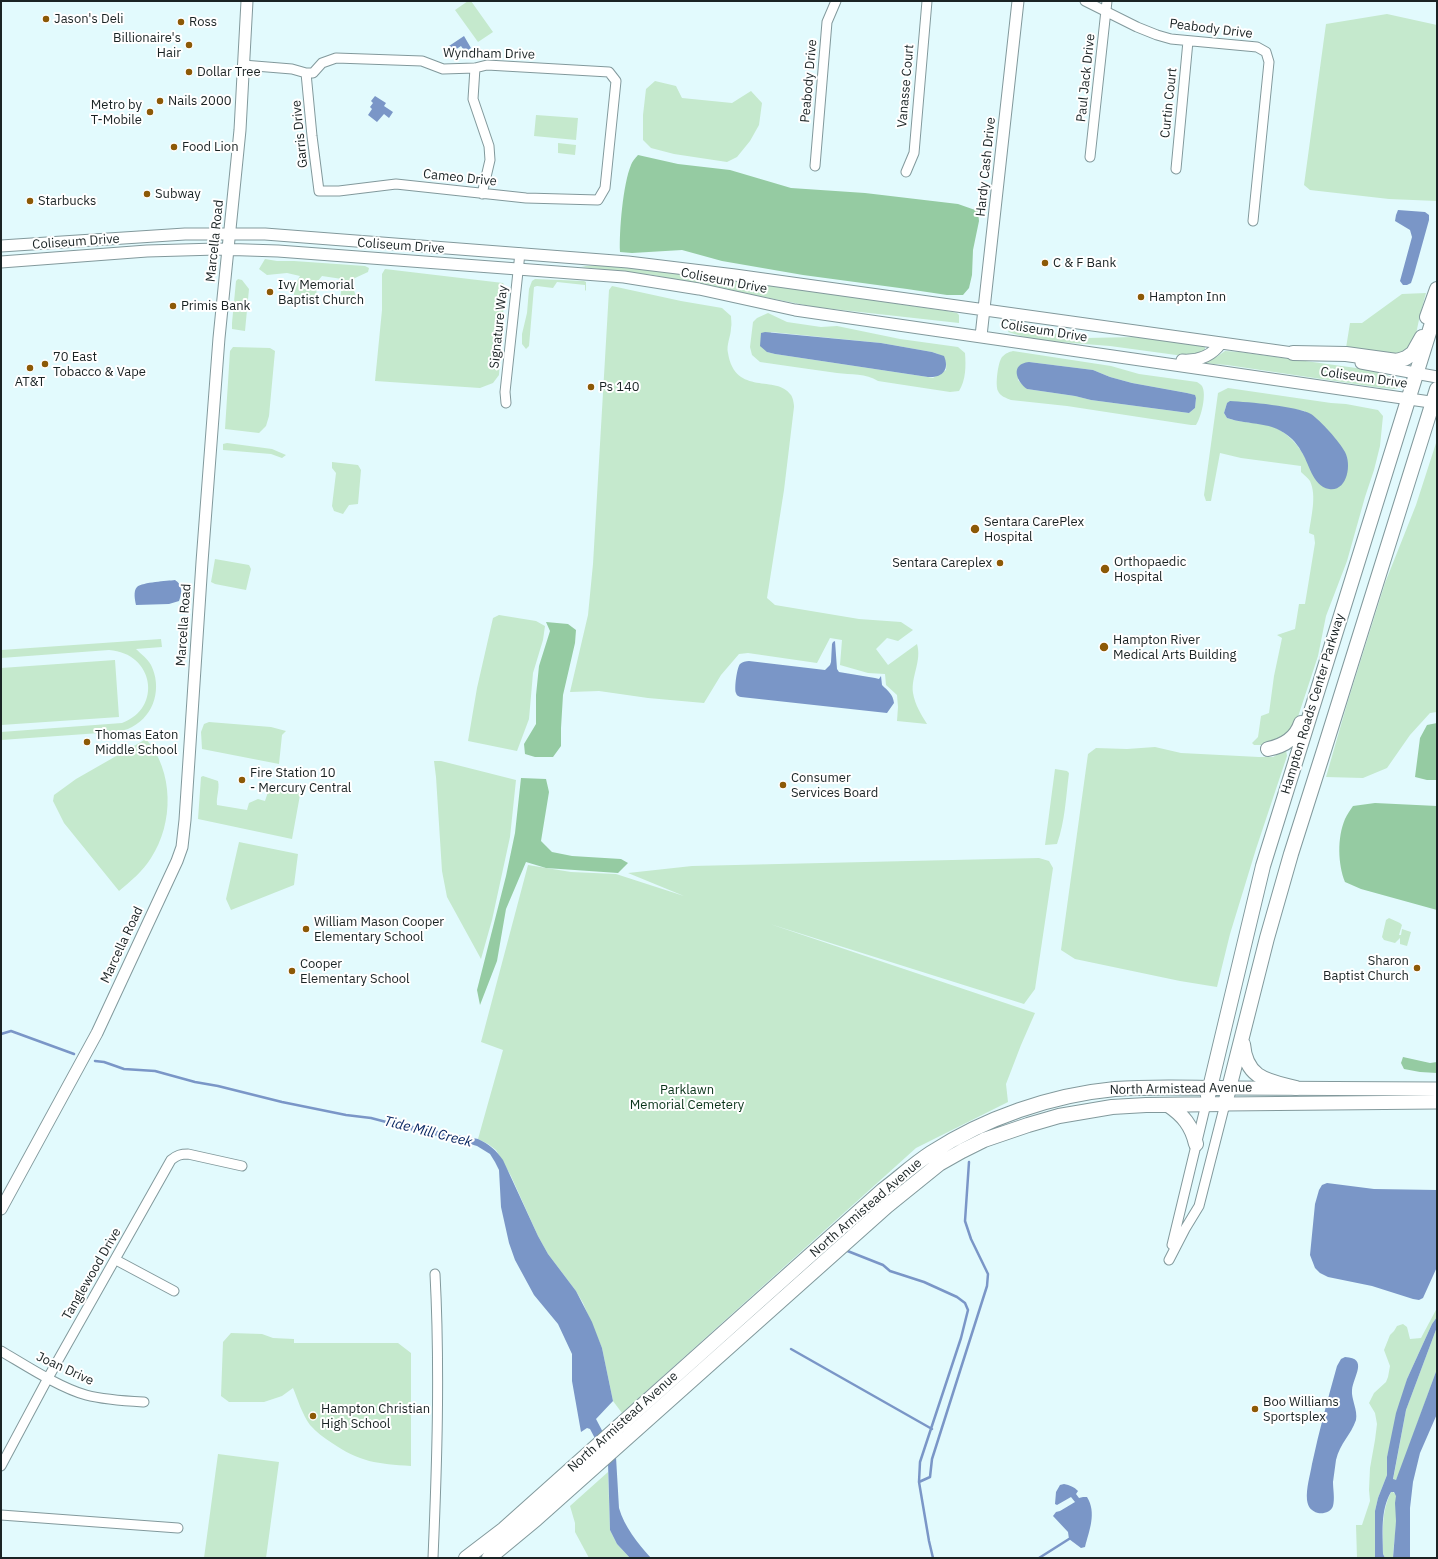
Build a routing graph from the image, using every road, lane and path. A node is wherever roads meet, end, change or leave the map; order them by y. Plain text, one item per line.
1 (247, 1) edge
2 (836, 1) edge
3 (927, 1) edge
4 (1018, 1) edge
5 (1085, 1) edge
6 (1107, 1) edge
7 (1106, 12) junction
8 (1188, 41) junction
9 (243, 65) junction
10 (475, 68) junction
11 (306, 74) junction
12 (1090, 157) dead end
13 (815, 166) dead end
14 (1176, 169) dead end
15 (906, 172) dead end
16 (319, 191) joint
17 (482, 194) junction
18 (598, 200) joint
19 (1253, 221) dead end
20 (230, 233) junction
21 (1, 246) edge
22 (228, 249) junction
23 (520, 253) junction
24 (1, 262) edge
25 (518, 269) junction
26 (1437, 289) edge
27 (1437, 307) edge
28 (984, 310) junction
29 (981, 336) junction
30 (1221, 343) junction
31 (1058, 348) junction
32 (1293, 354) junction
33 (1417, 373) junction
34 (1437, 377) edge
35 (1437, 389) edge
36 (1410, 399) junction
37 (506, 403) dead end
38 (1435, 403) edge
39 (1344, 605) junction
40 (1268, 749) dead end
41 (1240, 956) junction
42 (1242, 1036) junction
43 (1157, 1088) junction
44 (1210, 1088) junction
45 (1230, 1088) junction
46 (1296, 1088) junction
47 (1437, 1089) edge
48 (1437, 1102) edge
49 (1206, 1104) junction
50 (1225, 1104) junction
51 (1168, 1105) junction
52 (1196, 1144) junction
53 (242, 1166) dead end
54 (1, 1209) edge
55 (116, 1260) junction
56 (435, 1274) dead end
57 (174, 1291) dead end
58 (1, 1351) edge
59 (48, 1378) junction
60 (144, 1402) dead end
61 (600, 1453) junction
62 (1, 1466) edge
63 (1, 1515) edge
64 (178, 1528) dead end
65 (433, 1558) edge
66 (466, 1558) edge
67 (489, 1558) edge

1 - 9 street, Marcella Road
2 - 13 street, Peabody Drive
3 - 15 street, Vanasse Court
4 - 28 street, Hardy Cash Drive
5 - 7 street, Peabody Drive
6 - 7 street, Paul Jack Drive
7 - 8 street, Peabody Drive
7 - 12 street, Paul Jack Drive
8 - 14 street, Curtin Court
8 - 19 street, Peabody Drive
9 - 11 street
9 - 20 street, Marcella Road
10 - 11 street, Wyndham Drive
10 - 17 street
10 - 18 street, Wyndham Drive
11 - 16 street, Garris Drive
16 - 17 street, Cameo Drive
17 - 18 street, Cameo Drive
20 - 21 street, Coliseum Drive
20 - 22 street, Marcella Road
20 - 23 street, Coliseum Drive
22 - 24 street, Coliseum Drive
22 - 25 street, Coliseum Drive
22 - 54 street, Marcella Road
23 - 25 street, Signature Way
23 - 28 street, Coliseum Drive
25 - 29 street, Coliseum Drive
25 - 37 street, Signature Way
26 - 32 main road
27 - 33 main road, Hampton Roads Center Parkway
28 - 29 street, Hardy Cash Drive
28 - 30 street, Coliseum Drive
29 - 31 street, Coliseum Drive
30 - 31 street
30 - 32 street, Coliseum Drive
31 - 36 street, Coliseum Drive
32 - 33 street, Coliseum Drive
33 - 34 street, Coliseum Drive
33 - 36 main road, Hampton Roads Center Parkway
35 - 38 main road, Hampton Roads Center Parkway
36 - 38 street, Coliseum Drive
36 - 39 main road, Hampton Roads Center Parkway
38 - 42 main road, Hampton Roads Center Parkway
39 - 40 main road
39 - 41 main road, Hampton Roads Center Parkway
41 - 43 main road
41 - 44 main road, Hampton Roads Center Parkway
42 - 45 main road, Hampton Roads Center Parkway
42 - 46 main road
43 - 44 main road, North Armistead Avenue
43 - 61 main road, North Armistead Avenue
44 - 45 main road, North Armistead Avenue
44 - 49 main road, Hampton Roads Center Parkway
45 - 46 main road, North Armistead Avenue
45 - 50 main road, Hampton Roads Center Parkway
46 - 47 main road, North Armistead Avenue
48 - 50 main road, North Armistead Avenue
49 - 50 main road, North Armistead Avenue
49 - 51 main road, North Armistead Avenue
49 - 52 street
50 - 52 street
51 - 52 main road
51 - 61 main road, North Armistead Avenue
53 - 55 street, Tanglewood Drive
55 - 57 street
55 - 59 street, Tanglewood Drive
56 - 65 street
58 - 59 street, Joan Drive
59 - 60 street, Joan Drive
59 - 62 street, Tanglewood Drive
61 - 66 main road, North Armistead Avenue
61 - 67 main road, North Armistead Avenue
63 - 64 street

